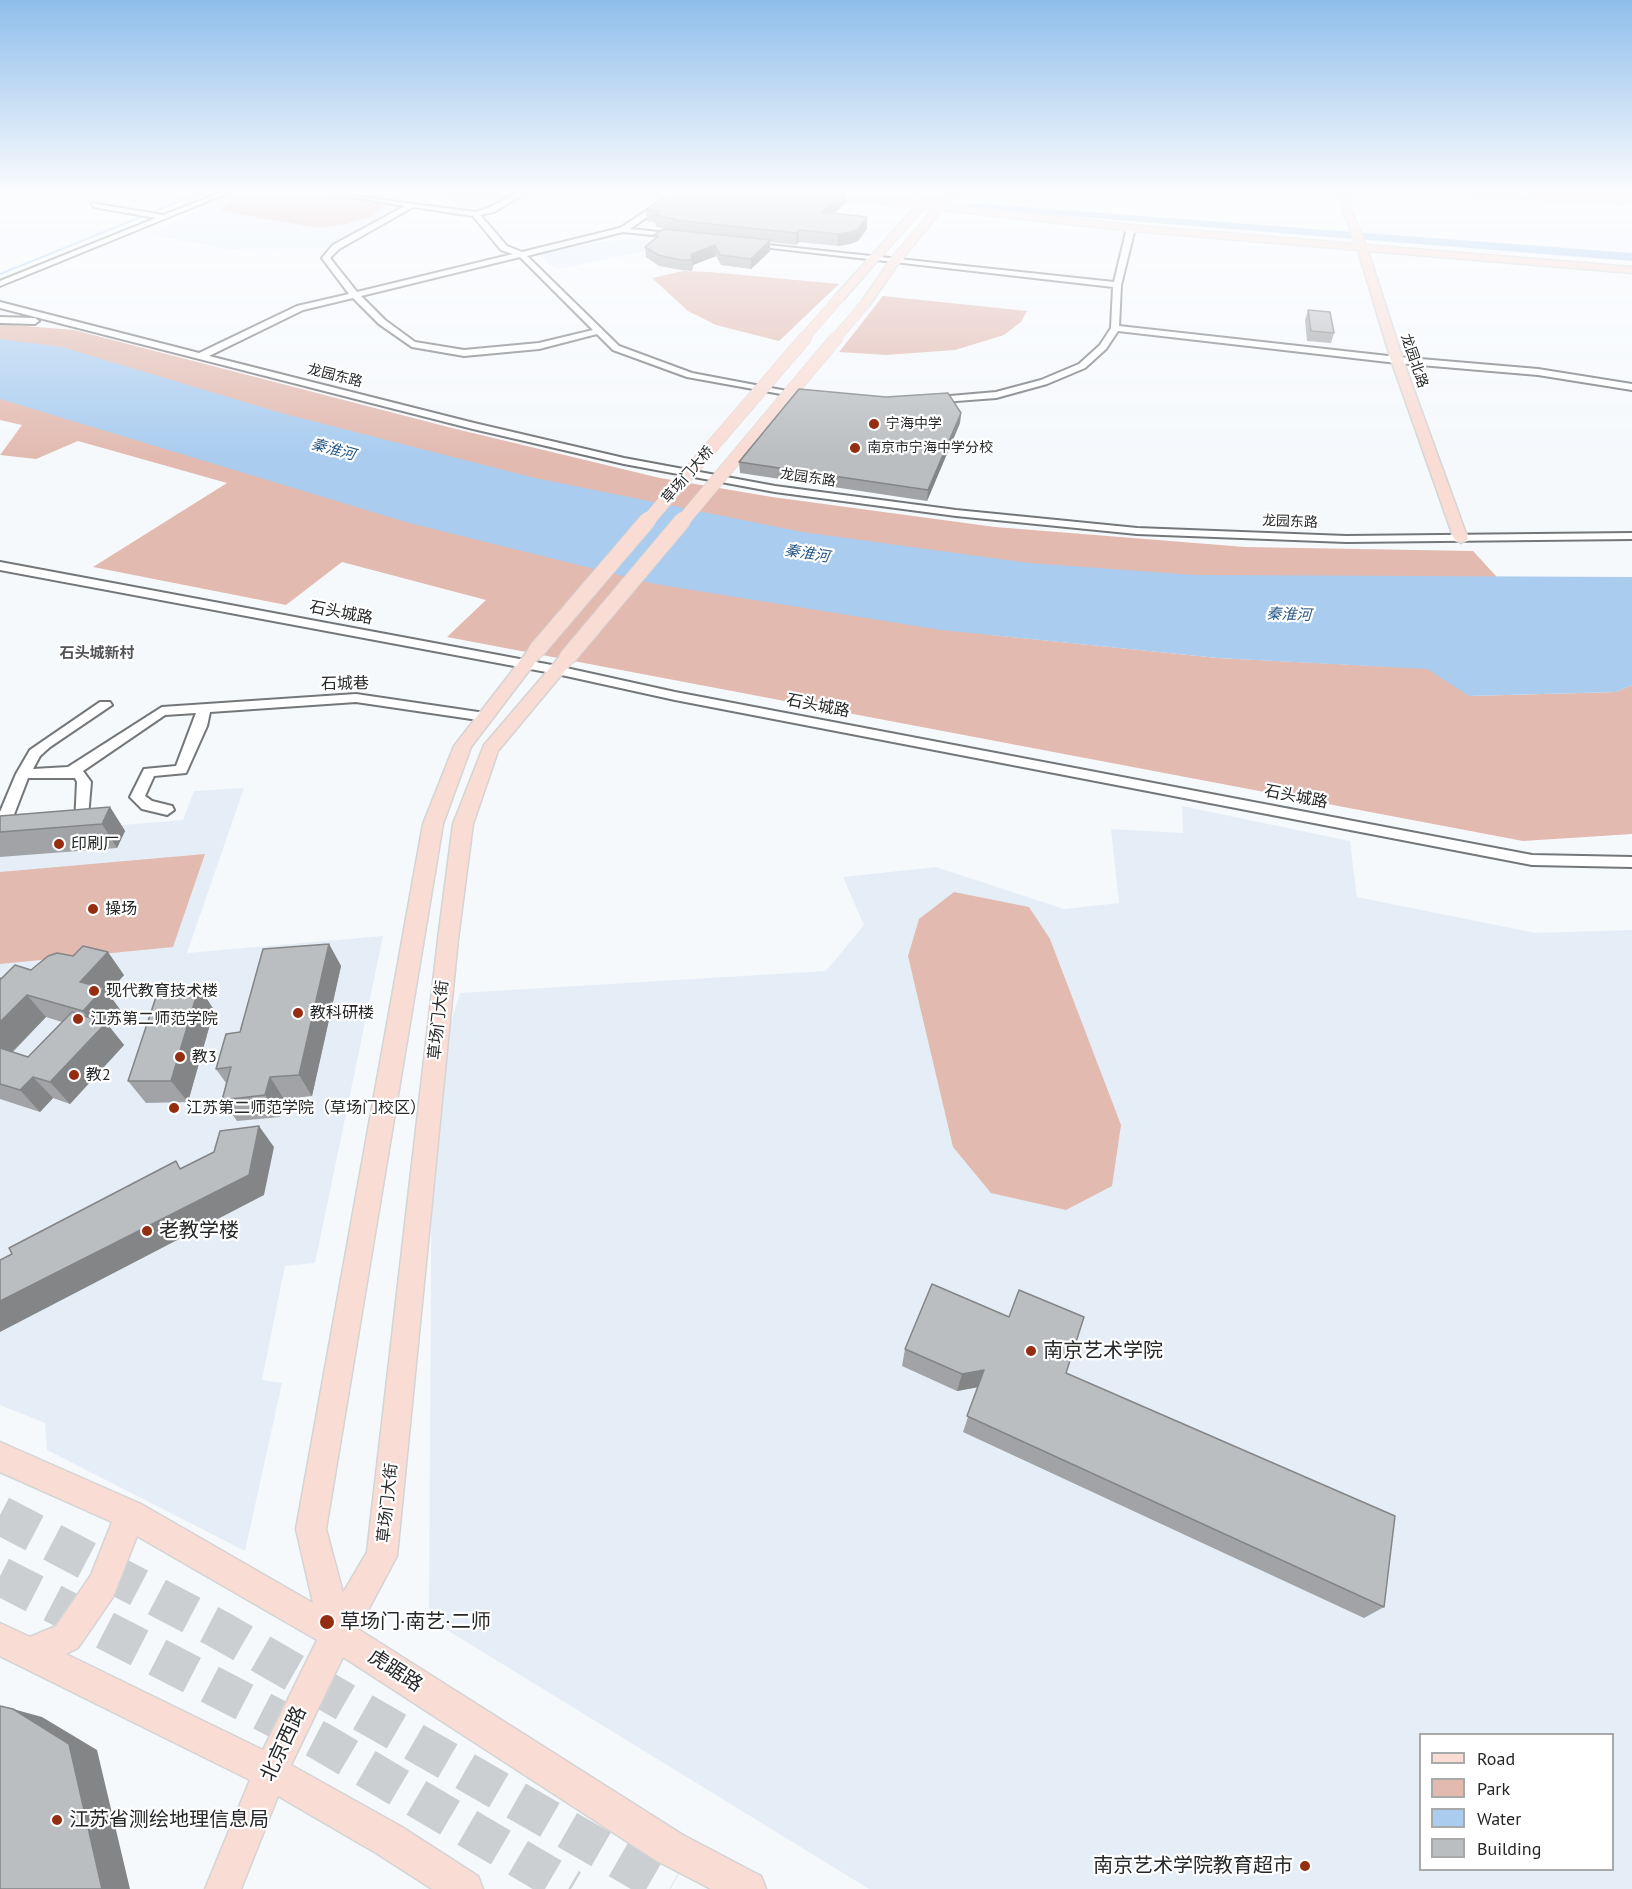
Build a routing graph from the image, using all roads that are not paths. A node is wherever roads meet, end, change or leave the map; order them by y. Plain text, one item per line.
1 (344, 281) edge
2 (409, 281) edge
3 (548, 281) edge
4 (855, 281) edge
5 (881, 281) edge
6 (1080, 281) edge
7 (1118, 281) edge
8 (1373, 281) edge
9 (1117, 285) junction
10 (354, 294) junction
11 (0, 305) edge
12 (0, 320) edge
13 (68, 323) junction
14 (1114, 328) junction
15 (599, 331) junction
16 (200, 357) junction
17 (1397, 360) junction
18 (1632, 387) edge
19 (815, 396) edge
20 (921, 400) edge
21 (1632, 536) edge
22 (1461, 538) junction
23 (0, 566) edge
24 (531, 658) junction
25 (562, 664) junction
26 (105, 705) dead end
27 (204, 708) junction
28 (485, 717) junction
29 (71, 772) junction
30 (23, 774) junction
31 (167, 810) dead end
32 (82, 824) edge
33 (0, 830) edge
34 (1632, 862) edge
35 (0, 1457) edge
36 (130, 1515) junction
37 (337, 1634) junction
38 (0, 1639) edge
39 (31, 1653) junction
40 (270, 1772) junction
41 (223, 1889) edge
42 (465, 1889) edge
43 (748, 1889) edge

1 - 10 street
2 - 10 street
3 - 15 street
4 - 24 main road, 草场门大桥, bridge
5 - 25 main road, 草场门大桥, bridge
6 - 9 street
7 - 9 street
8 - 17 main road, 龙园北路
9 - 14 street
10 - 15 street
10 - 16 street
11 - 13 street, 龙园东路
12 - 13 street
13 - 16 street, 龙园东路
14 - 17 street
14 - 20 street
15 - 19 street
16 - 22 street, 龙园东路
17 - 18 street
17 - 22 main road, 龙园北路
21 - 22 street, 龙园东路
23 - 24 street, 石头城路
24 - 25 street, 石头城路
24 - 28 main road
25 - 34 street, 石头城路
25 - 37 main road, 草场门大街
26 - 30 street
27 - 28 street, 石城巷
27 - 29 street, 石城巷
27 - 31 street
28 - 37 main road
29 - 30 street
29 - 32 street
30 - 33 street
35 - 36 main road, 虎踞路
36 - 37 main road, 虎踞路
36 - 39 main road
37 - 40 main road, 北京西路
37 - 43 main road, 虎踞路
38 - 39 main road
39 - 40 main road
40 - 41 main road, 北京西路
40 - 42 main road

